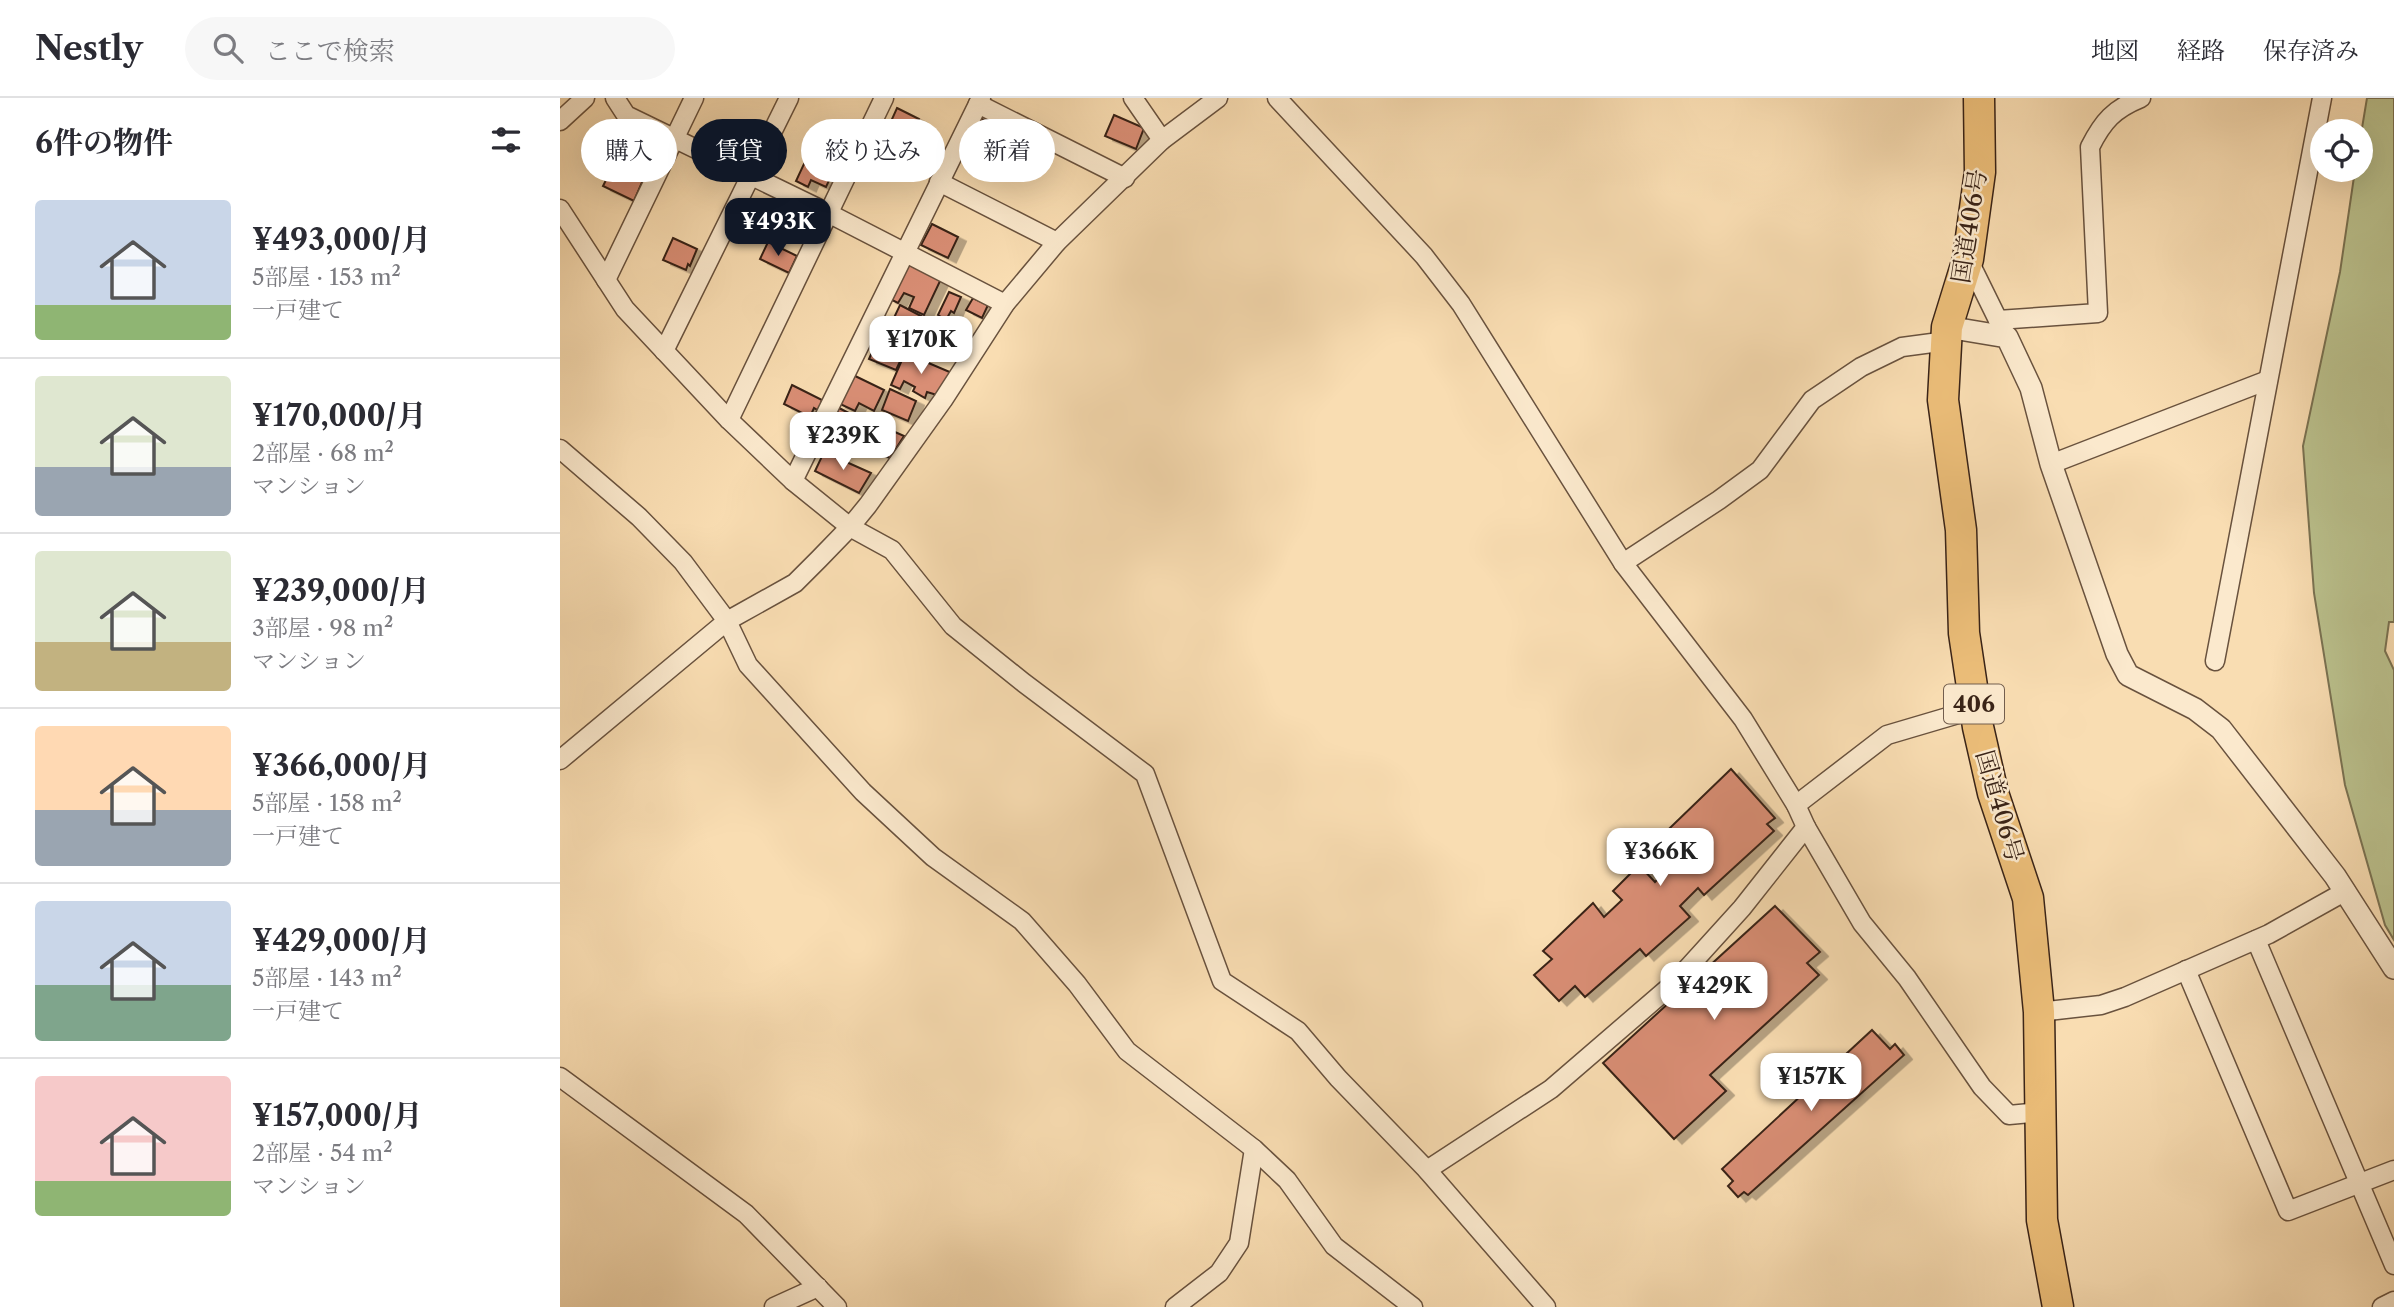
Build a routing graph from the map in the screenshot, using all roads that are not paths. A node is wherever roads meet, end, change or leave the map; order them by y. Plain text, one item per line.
1 (584, 98) edge
2 (615, 98) edge
3 (694, 98) edge
4 (789, 98) edge
5 (884, 98) edge
6 (1133, 98) edge
7 (1217, 98) edge
8 (1277, 98) edge
9 (1979, 98) edge
10 (2141, 98) edge
11 (2322, 98) edge
12 (979, 101) edge
13 (635, 119) edge
14 (779, 119) edge
15 (560, 121) edge
16 (677, 134) edge
17 (1162, 140) junction
18 (945, 170) edge
19 (1125, 178) junction
20 (654, 182) edge
21 (748, 182) edge
22 (765, 182) edge
23 (939, 182) joint
24 (560, 209) edge
25 (828, 213) junction
26 (1057, 242) junction
27 (904, 251) junction
28 (1968, 259) junction
29 (606, 280) junction
30 (1005, 304) junction
31 (2003, 328) junction
32 (1947, 334) junction
33 (664, 351) junction
34 (2268, 380) junction
35 (729, 420) junction
36 (560, 449) edge
37 (2051, 464) junction
38 (793, 481) junction
39 (850, 527) junction
40 (1623, 564) junction
41 (727, 621) junction
42 (2214, 661) dead end
43 (1975, 709) junction
44 (560, 760) edge
45 (1797, 805) junction
46 (1806, 827) junction
47 (2346, 891) junction
48 (2256, 940) junction
49 (2394, 968) edge
50 (2186, 970) junction
51 (2039, 1012) junction
52 (560, 1077) edge
53 (2041, 1112) junction
54 (1254, 1149) junction
55 (1427, 1170) junction
56 (2394, 1170) edge
57 (2360, 1183) junction
58 (2394, 1265) edge
59 (818, 1287) junction
60 (2394, 1301) edge
61 (774, 1307) edge
62 (837, 1307) edge
63 (1175, 1307) edge
64 (1413, 1307) edge
65 (1546, 1307) edge
66 (2058, 1307) edge
67 (2382, 1307) edge

1 - 15 street
2 - 13 street
3 - 16 street
4 - 14 street
5 - 25 street
6 - 17 street
7 - 17 street
8 - 40 street
9 - 28 highway, 国道406号 / 406
10 - 31 street
11 - 34 street
12 - 18 street
12 - 19 street
17 - 19 street
19 - 26 street
20 - 29 street
21 - 33 street
22 - 25 street
23 - 26 street
23 - 27 street
24 - 29 street
25 - 27 street
25 - 35 street
26 - 30 street
27 - 30 street
27 - 38 street
28 - 31 street
28 - 32 highway, 国道406号 / 406
29 - 33 street
30 - 39 street
31 - 32 street
31 - 37 street
32 - 40 street
32 - 43 highway, 国道406号 / 406
33 - 35 street
34 - 37 street
34 - 42 street
35 - 38 street
36 - 41 street
37 - 47 street
38 - 39 street
39 - 41 street
39 - 55 street
40 - 45 street
41 - 44 street
41 - 54 street
43 - 45 street
43 - 51 highway, 国道406号 / 406
45 - 46 street
46 - 53 street
46 - 55 street
47 - 48 street
47 - 49 street
48 - 50 street
48 - 57 street
50 - 51 street
50 - 57 street
51 - 53 highway, 国道406号 / 406
52 - 59 street
53 - 66 highway, 国道406号 / 406
54 - 63 street
54 - 64 street
55 - 65 street
56 - 57 street
57 - 58 street
59 - 61 street
59 - 62 street
60 - 67 street

